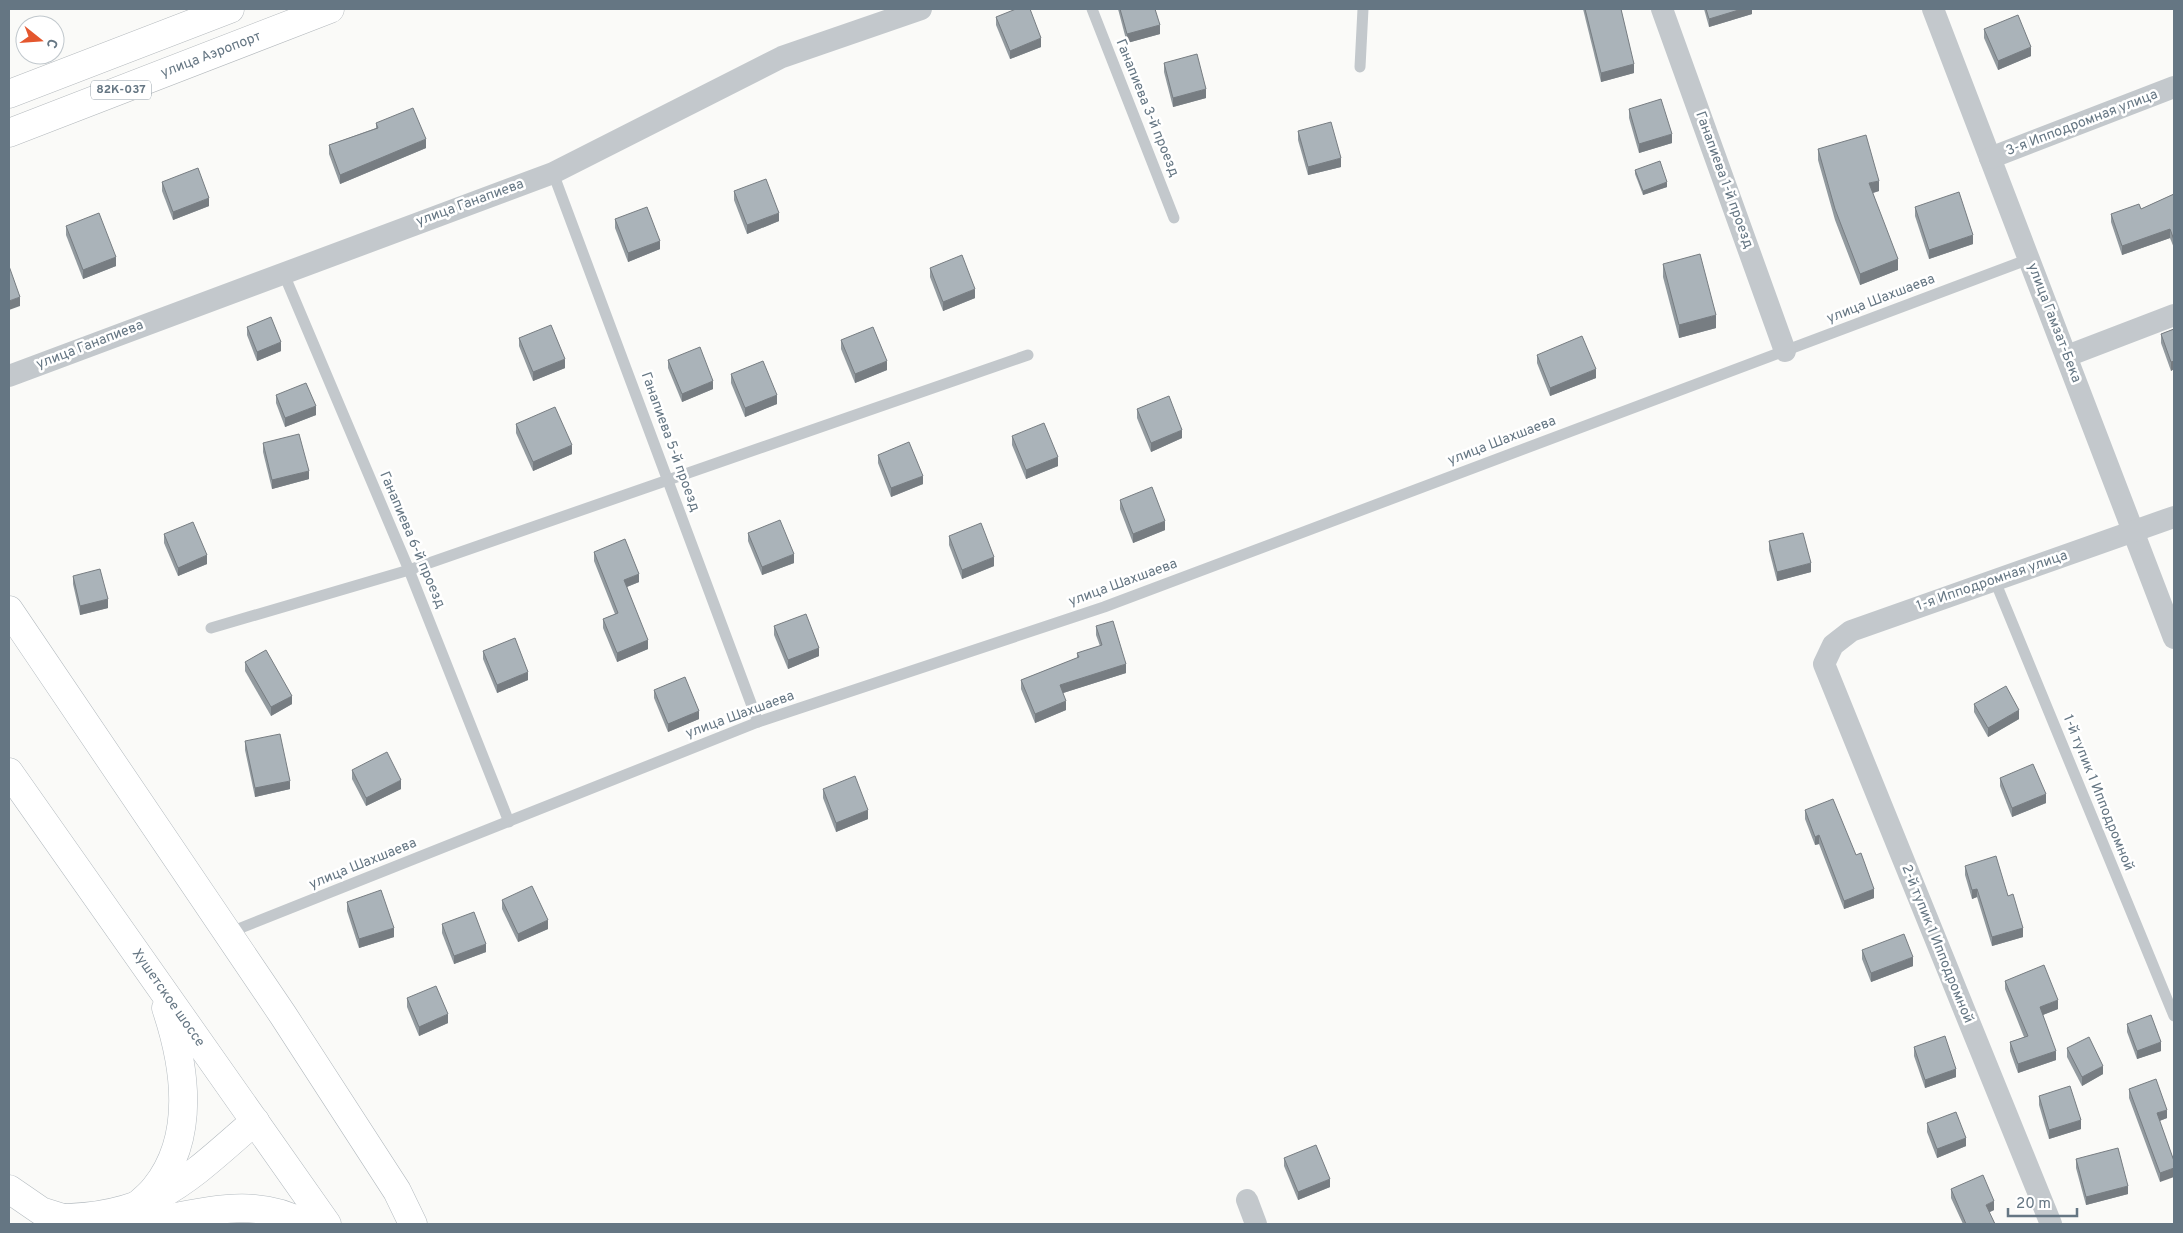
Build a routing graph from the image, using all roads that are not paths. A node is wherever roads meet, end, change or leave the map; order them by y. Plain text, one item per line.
1 (230, 9) edge
2 (330, 9) edge
3 (921, 9) edge
4 (1092, 9) edge
5 (1363, 9) edge
6 (1662, 9) edge
7 (1933, 9) edge
8 (1360, 67) dead end
9 (2174, 87) edge
10 (9, 94) edge
11 (9, 133) edge
12 (1990, 158) junction
13 (553, 173) junction
14 (1174, 218) dead end
15 (2029, 259) junction
16 (283, 272) junction
17 (2174, 314) edge
18 (1786, 351) junction
19 (1028, 355) dead end
20 (2067, 356) junction
21 (9, 376) edge
22 (668, 480) junction
23 (2174, 517) edge
24 (2134, 531) junction
25 (409, 570) junction
26 (1995, 581) junction
27 (9, 610) edge
28 (211, 628) dead end
29 (2174, 638) edge
30 (1824, 664) joint
31 (758, 722) junction
32 (9, 772) edge
33 (509, 822) junction
34 (226, 934) junction
35 (158, 985) junction
36 (2174, 1016) edge
37 (255, 1121) junction
38 (9, 1189) edge
39 (1247, 1200) dead end
40 (133, 1215) edge
41 (58, 1218) junction
42 (88, 1224) edge
43 (305, 1224) edge
44 (326, 1224) edge
45 (413, 1224) edge
46 (1256, 1224) edge
47 (2051, 1224) edge

1 - 10 main road
2 - 11 main road, улица Аэропорт / 82К-037
3 - 13 street, улица Ганапиева
4 - 14 lane, Ганапиева 3-й проезд
5 - 8 lane
6 - 18 street, Ганапиева 1-й проезд
7 - 12 street, улица Гамзат-Бека
9 - 12 street, 3-я Ипподромная улица
12 - 15 street, улица Гамзат-Бека
13 - 16 street, улица Ганапиева
13 - 22 lane, Ганапиева 5-й проезд
15 - 18 lane, улица Шахшаева
15 - 20 street, улица Гамзат-Бека
16 - 21 street, улица Ганапиева
16 - 25 lane, Ганапиева 6-й проезд
17 - 20 street
18 - 31 lane, улица Шахшаева
19 - 22 lane
20 - 24 street, улица Гамзат-Бека
22 - 25 lane
22 - 31 lane, Ганапиева 5-й проезд
23 - 24 street, 1-я Ипподромная улица
24 - 26 street, 1-я Ипподромная улица
24 - 29 street, улица Гамзат-Бека
25 - 28 lane
25 - 33 lane, Ганапиева 6-й проезд
26 - 30 street, 1-я Ипподромная улица
26 - 36 lane, 1-й тупик 1 Ипподромной
27 - 34 main road
30 - 47 street, 2-й тупик 1 Ипподромной
31 - 33 lane, улица Шахшаева
32 - 35 main road, Хушетское шоссе
33 - 34 lane, улица Шахшаева
34 - 45 main road
35 - 37 main road, Хушетское шоссе
35 - 40 main road
37 - 40 main road
37 - 44 main road, Хушетское шоссе
38 - 41 main road
39 - 46 street
40 - 41 main road
40 - 43 main road
41 - 42 main road

